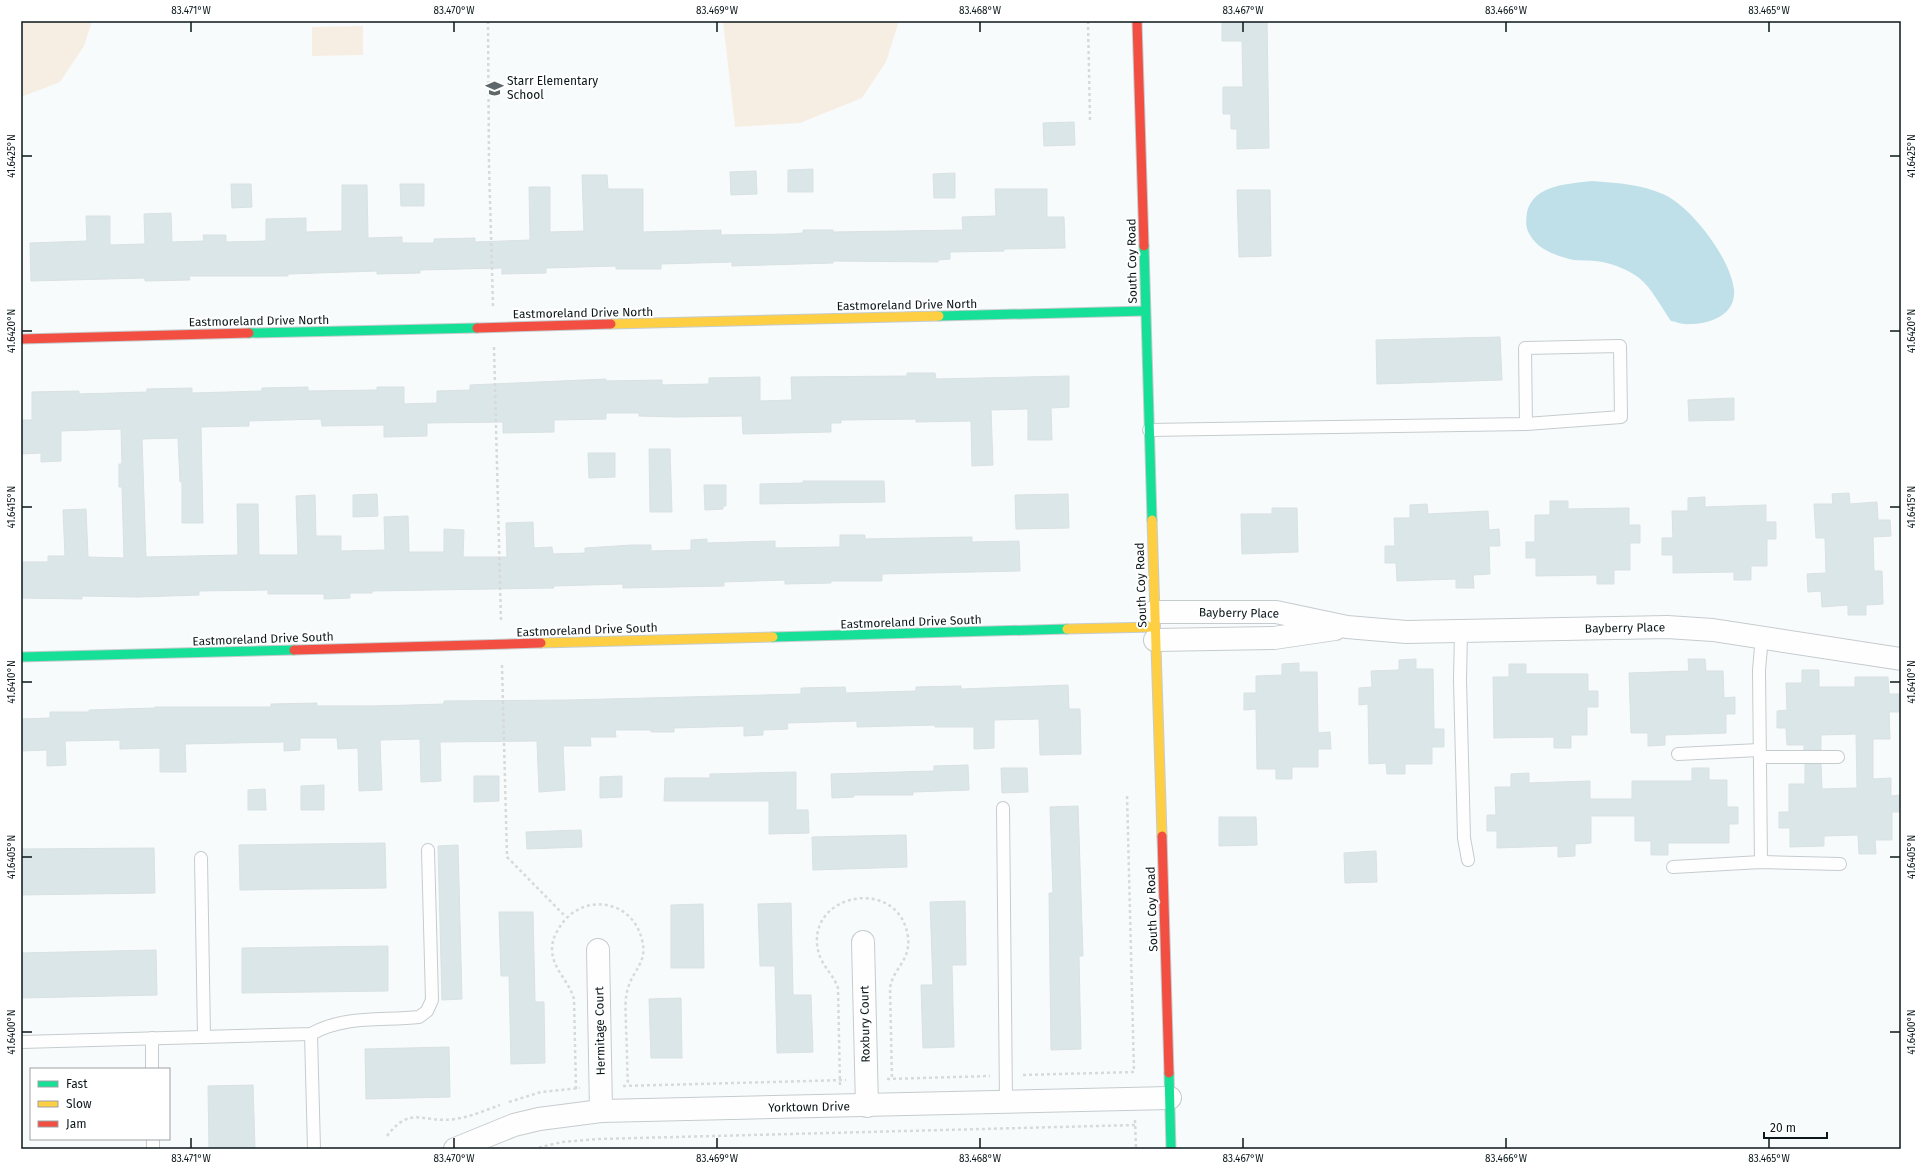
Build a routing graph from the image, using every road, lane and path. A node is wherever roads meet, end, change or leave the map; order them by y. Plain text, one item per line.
1 (488, 21) edge
2 (1088, 21) edge
3 (1137, 21) edge
4 (1090, 120) dead end
5 (1145, 311) junction
6 (493, 327) junction
7 (21, 339) edge
8 (1526, 424) junction
9 (1149, 430) junction
10 (1154, 626) junction
11 (1347, 627) junction
12 (1461, 631) junction
13 (1762, 636) junction
14 (502, 644) junction
15 (21, 657) edge
16 (1901, 659) edge
17 (1760, 753) junction
18 (1678, 754) dead end
19 (1838, 757) dead end
20 (1127, 794) dead end
21 (1003, 808) dead end
22 (428, 850) dead end
23 (201, 858) dead end
24 (1468, 860) dead end
25 (1761, 862) junction
26 (1840, 864) dead end
27 (1674, 867) dead end
28 (566, 917) dead end
29 (863, 942) dead end
30 (598, 950) dead end
31 (311, 1034) junction
32 (204, 1037) junction
33 (152, 1038) junction
34 (21, 1042) edge
35 (152, 1068) edge
36 (1006, 1076) junction
37 (866, 1079) junction
38 (628, 1085) dead end
39 (1170, 1098) junction
40 (1006, 1102) junction
41 (867, 1106) junction
42 (601, 1111) junction
43 (1135, 1125) dead end
44 (314, 1149) edge
45 (455, 1149) edge
46 (533, 1149) edge
47 (1171, 1149) edge

1 - 6 path
2 - 4 path
3 - 5 street, South Coy Road
5 - 6 street, Eastmoreland Drive North
5 - 9 street, South Coy Road
6 - 7 street, Eastmoreland Drive North
6 - 14 path
8 - 8 lane
8 - 9 lane
9 - 10 street, South Coy Road
10 - 11 street, Bayberry Place
10 - 11 street, Bayberry Place
10 - 14 street, Eastmoreland Drive South
10 - 39 street, South Coy Road
11 - 12 street, Bayberry Place
12 - 13 street, Bayberry Place
12 - 24 lane
13 - 16 street, Bayberry Place
13 - 17 lane
14 - 15 street, Eastmoreland Drive South
14 - 28 path
17 - 18 lane
17 - 19 lane
17 - 25 lane
20 - 36 path
21 - 36 lane
22 - 31 lane
23 - 32 lane
25 - 26 lane
25 - 27 lane
29 - 37 street, Roxbury Court
30 - 42 street, Hermitage Court
31 - 32 lane
31 - 44 lane
32 - 33 lane
33 - 34 lane
33 - 35 lane
36 - 37 path
36 - 40 lane
37 - 38 path
37 - 41 street, Roxbury Court
39 - 40 street, Yorktown Drive
39 - 47 street, South Coy Road
40 - 41 street, Yorktown Drive
41 - 42 street, Yorktown Drive
42 - 45 street, Yorktown Drive
43 - 46 path

